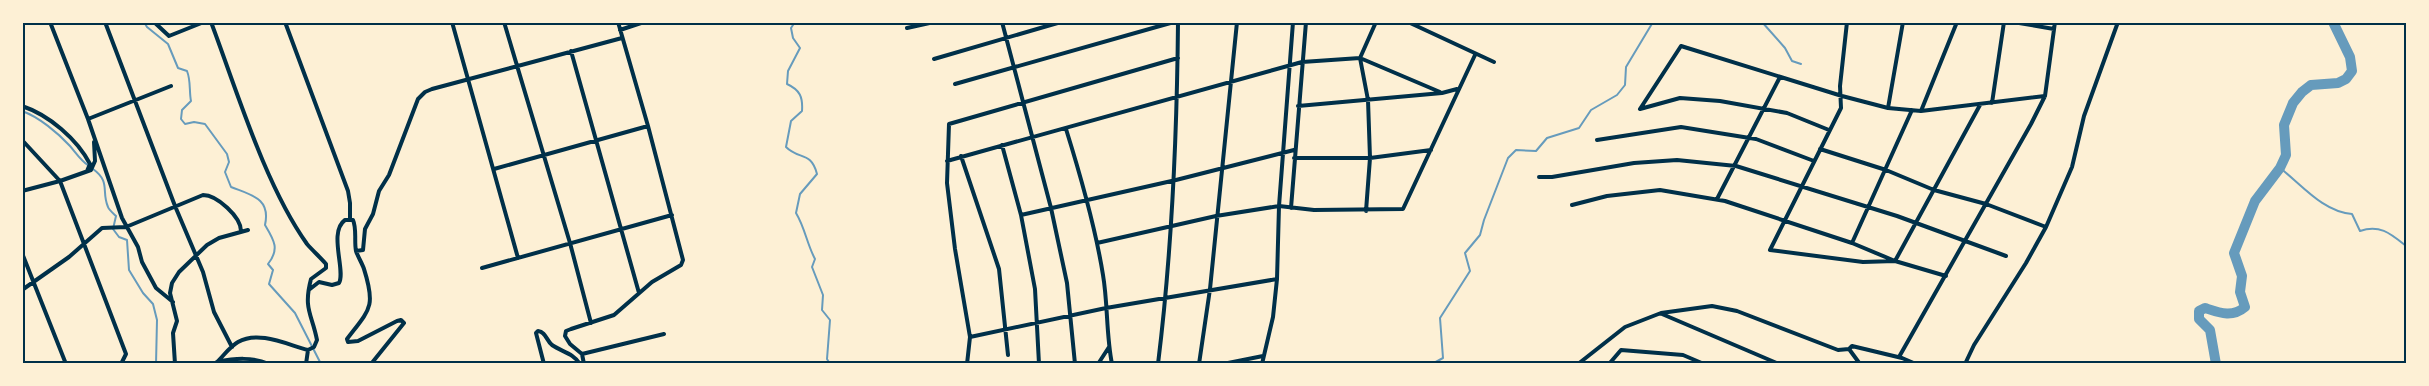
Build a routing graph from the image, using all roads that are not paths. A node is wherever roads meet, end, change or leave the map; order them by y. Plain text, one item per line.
1 (50, 22) edge
2 (105, 22) edge
3 (154, 22) edge
4 (204, 22) edge
5 (211, 22) edge
6 (285, 22) edge
7 (452, 22) edge
8 (504, 22) edge
9 (618, 22) edge
10 (644, 22) edge
11 (910, 22) edge
12 (934, 22) edge
13 (1002, 22) edge
14 (1061, 22) edge
15 (1174, 22) edge
16 (1178, 22) edge
17 (1237, 22) edge
18 (1293, 22) edge
19 (1306, 22) edge
20 (1376, 22) edge
21 (1408, 22) edge
22 (1848, 22) edge
23 (1903, 22) edge
24 (1957, 22) edge
25 (2004, 22) edge
26 (2013, 22) edge
27 (2055, 22) edge
28 (2118, 22) edge
29 (2054, 28) junction
30 (620, 30) junction
31 (622, 38) junction
32 (1006, 38) junction
33 (571, 51) junction
34 (1475, 54) junction
35 (934, 58) dead end
36 (1178, 58) junction
37 (1360, 58) junction
38 (1302, 62) junction
39 (1494, 62) dead end
40 (1290, 66) junction
41 (516, 67) junction
42 (1014, 67) junction
43 (1780, 77) junction
44 (468, 80) junction
45 (1230, 82) junction
46 (955, 84) dead end
47 (171, 86) dead end
48 (1457, 89) junction
49 (1442, 93) junction
50 (1842, 96) junction
51 (2044, 96) junction
52 (1177, 97) junction
53 (1368, 100) junction
54 (135, 101) junction
55 (1023, 102) junction
56 (1992, 103) junction
57 (1980, 105) junction
58 (22, 106) edge
59 (1298, 106) junction
60 (1888, 108) junction
61 (1764, 109) junction
62 (1912, 110) junction
63 (1920, 111) junction
64 (88, 120) junction
65 (648, 126) junction
66 (1066, 129) junction
67 (1830, 130) junction
68 (93, 135) junction
69 (1032, 137) junction
70 (1749, 138) junction
71 (22, 140) edge
72 (596, 140) junction
73 (1597, 140) dead end
74 (1002, 145) junction
75 (1820, 149) junction
76 (1294, 150) junction
77 (1431, 150) junction
78 (1283, 153) junction
79 (544, 154) junction
80 (961, 156) junction
81 (1294, 158) junction
82 (1370, 158) junction
83 (947, 161) junction
84 (1814, 161) junction
85 (1734, 166) junction
86 (494, 169) junction
87 (1221, 169) junction
88 (1886, 170) junction
89 (87, 171) junction
90 (1539, 177) dead end
91 (60, 181) junction
92 (1172, 181) junction
93 (1802, 186) junction
94 (1934, 190) junction
95 (22, 191) edge
96 (1717, 199) junction
97 (1087, 200) junction
98 (1986, 204) junction
99 (1572, 205) dead end
100 (175, 206) junction
101 (1279, 206) junction
102 (1869, 207) junction
103 (1051, 208) junction
104 (1291, 208) junction
105 (1366, 211) junction
106 (672, 215) junction
107 (1022, 215) junction
108 (1216, 216) junction
109 (350, 219) junction
110 (1784, 220) junction
111 (1916, 223) junction
112 (126, 227) junction
113 (1170, 227) junction
114 (2046, 227) junction
115 (621, 229) junction
116 (248, 230) dead end
117 (241, 231) junction
118 (1965, 241) junction
119 (570, 243) junction
120 (1097, 243) junction
121 (1852, 243) junction
122 (84, 244) junction
123 (356, 252) junction
124 (22, 253) edge
125 (196, 255) junction
126 (2006, 256) dead end
127 (518, 258) junction
128 (1895, 261) junction
129 (482, 268) dead end
130 (1946, 276) junction
131 (1277, 279) junction
132 (34, 282) junction
133 (310, 288) junction
134 (1210, 289) junction
135 (22, 290) edge
136 (639, 292) junction
137 (1166, 297) junction
138 (173, 302) junction
139 (1106, 308) junction
140 (1661, 313) junction
141 (1070, 316) junction
142 (592, 323) junction
143 (1037, 323) junction
144 (1005, 330) junction
145 (664, 334) dead end
146 (970, 338) junction
147 (232, 346) junction
148 (1109, 347) junction
149 (1849, 349) junction
150 (308, 350) junction
151 (582, 354) junction
152 (1008, 355) dead end
153 (1263, 356) junction
154 (1899, 357) junction
155 (216, 362) edge
156 (22, 363) edge
157 (42, 364) edge
158 (66, 364) edge
159 (121, 364) edge
160 (175, 364) edge
161 (269, 364) edge
162 (306, 364) edge
163 (372, 364) edge
164 (403, 364) edge
165 (407, 364) edge
166 (544, 364) edge
167 (582, 364) edge
168 (966, 364) edge
169 (1039, 364) edge
170 (1075, 364) edge
171 (1098, 364) edge
172 (1112, 364) edge
173 (1158, 364) edge
174 (1199, 364) edge
175 (1223, 364) edge
176 (1262, 364) edge
177 (1578, 364) edge
178 (1609, 364) edge
179 (1704, 364) edge
180 (1779, 364) edge
181 (1860, 364) edge
182 (1916, 364) edge
183 (1965, 364) edge

1 - 64 street
2 - 54 street
3 - 4 street
5 - 133 street
6 - 109 street
7 - 44 street
8 - 41 street
9 - 30 street
10 - 30 street
11 - 12 street
13 - 32 street
14 - 32 street
15 - 42 street
16 - 36 street
17 - 45 street
18 - 40 street
19 - 38 street
20 - 37 street
21 - 34 street
22 - 50 street
23 - 60 street
24 - 63 street
25 - 56 street
26 - 29 street
27 - 29 street
28 - 114 street
29 - 51 street
30 - 31 street
31 - 33 street
31 - 65 street
32 - 35 street
32 - 42 street
33 - 41 street
33 - 72 street
34 - 39 street
34 - 48 street
36 - 52 street
36 - 55 street
37 - 38 street
37 - 49 street
37 - 53 street
38 - 40 street
38 - 59 street
40 - 45 street
40 - 78 street
41 - 44 street
41 - 79 street
42 - 46 street
42 - 55 street
43 - 50 street
43 - 61 street
43 - 61 street
44 - 86 street
44 - 123 street
45 - 52 street
45 - 87 street
47 - 54 street
48 - 49 street
48 - 77 street
49 - 53 street
50 - 60 street
50 - 67 street
51 - 56 street
51 - 98 street
52 - 66 street
52 - 92 street
53 - 59 street
53 - 82 street
54 - 64 street
54 - 100 street
55 - 69 street
55 - 83 street
56 - 57 street
57 - 63 street
57 - 94 street
58 - 89 street
59 - 76 street
60 - 62 street
61 - 67 street
61 - 70 street
62 - 63 street
62 - 88 street
64 - 68 street
65 - 72 street
65 - 106 street
66 - 69 street
66 - 97 street
67 - 75 street
68 - 89 street
68 - 112 street
69 - 74 street
69 - 103 street
70 - 73 street
70 - 84 street
70 - 85 street
71 - 91 street
72 - 79 street
72 - 115 street
74 - 80 street
74 - 107 street
75 - 84 street
75 - 88 street
76 - 78 street
76 - 81 street
77 - 82 street
77 - 105 street
78 - 87 street
78 - 101 street
79 - 86 street
79 - 119 street
80 - 83 street
80 - 144 street
81 - 82 street
81 - 104 street
82 - 105 street
83 - 146 street
84 - 93 street
85 - 90 street
85 - 93 street
85 - 96 street
86 - 127 street
87 - 92 street
87 - 108 street
88 - 94 street
88 - 102 street
89 - 91 street
91 - 95 street
91 - 122 street
92 - 97 street
92 - 113 street
93 - 102 street
93 - 110 street
94 - 98 street
94 - 111 street
96 - 99 street
96 - 110 street
97 - 103 street
97 - 120 street
98 - 114 street
98 - 118 street
100 - 112 street
100 - 117 street
100 - 125 street
101 - 104 street
101 - 108 street
101 - 131 street
102 - 111 street
102 - 121 street
103 - 107 street
103 - 141 street
104 - 105 street
106 - 115 street
106 - 136 street
107 - 143 street
108 - 113 street
108 - 134 street
109 - 123 street
109 - 133 street
110 - 121 street
110 - 128 street
111 - 118 street
111 - 128 street
112 - 122 street
112 - 138 street
113 - 120 street
113 - 137 street
114 - 183 street
115 - 119 street
115 - 136 street
116 - 117 street
117 - 125 street
118 - 126 street
118 - 130 street
119 - 127 street
119 - 142 street
120 - 139 street
121 - 128 street
122 - 132 street
122 - 159 street
123 - 163 street
124 - 132 street
125 - 138 street
125 - 147 street
127 - 129 street
128 - 130 street
130 - 154 street
131 - 134 street
131 - 153 street
132 - 135 street
132 - 158 street
133 - 150 street
134 - 137 street
134 - 174 street
136 - 142 street
137 - 139 street
137 - 173 street
138 - 160 street
139 - 141 street
139 - 148 street
140 - 149 street
140 - 177 street
140 - 180 street
141 - 143 street
141 - 170 street
142 - 151 street
143 - 144 street
143 - 169 street
144 - 146 street
144 - 152 street
145 - 151 street
146 - 168 street
147 - 150 street
147 - 155 street
148 - 171 street
148 - 172 street
149 - 154 street
149 - 181 street
150 - 162 street
151 - 167 street
153 - 175 street
153 - 176 street
154 - 182 street
155 - 161 street
156 - 157 street
164 - 165 street
166 - 167 street
178 - 179 street

